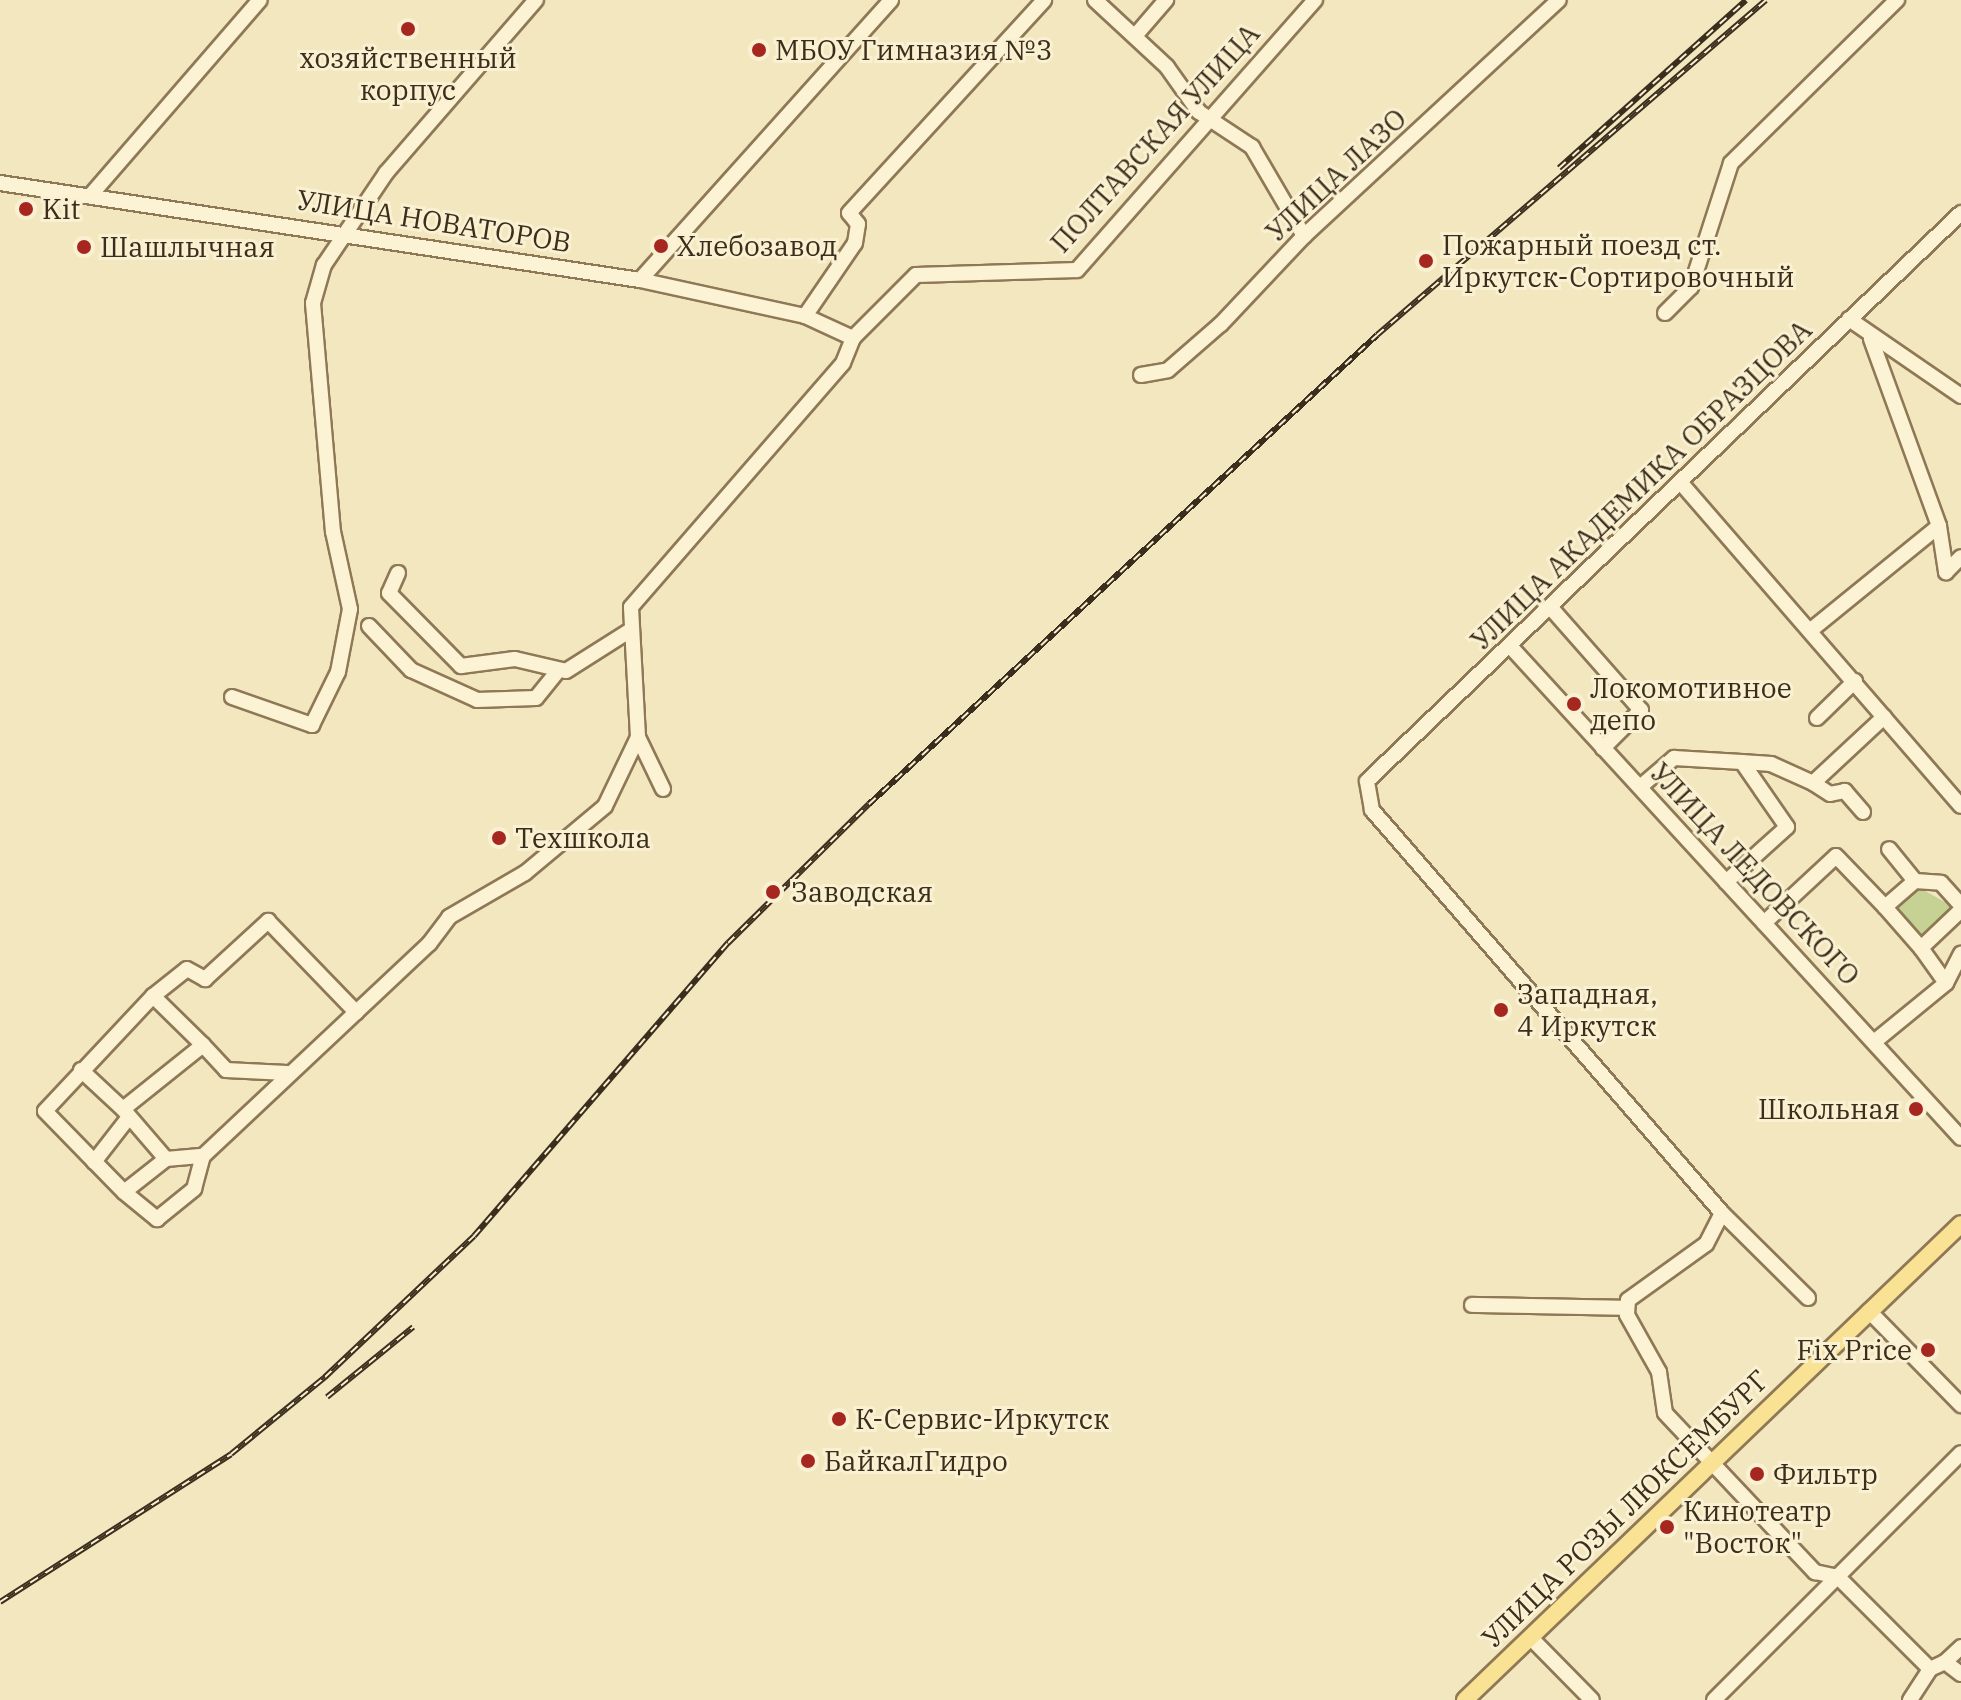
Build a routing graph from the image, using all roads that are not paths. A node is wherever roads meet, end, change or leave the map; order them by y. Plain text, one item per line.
1 (260, 0) edge
2 (536, 0) edge
3 (891, 0) edge
4 (1044, 0) edge
5 (1095, 0) edge
6 (1166, 0) edge
7 (1315, 0) edge
8 (1559, 0) edge
9 (1897, 0) edge
10 (1135, 36) junction
11 (1210, 119) junction
12 (0, 183) edge
13 (90, 196) junction
14 (1961, 213) edge
15 (345, 232) junction
16 (1304, 236) junction
17 (640, 280) junction
18 (1665, 313) dead end
19 (805, 316) junction
20 (1849, 319) junction
21 (853, 338) junction
22 (1871, 339) junction
23 (1141, 375) dead end
24 (1961, 396) edge
25 (1681, 483) junction
26 (1939, 526) junction
27 (1961, 557) edge
28 (398, 573) dead end
29 (1551, 608) junction
30 (369, 626) dead end
31 (1811, 630) junction
32 (629, 631) junction
33 (1510, 646) junction
34 (557, 672) junction
35 (1855, 681) junction
36 (232, 697) dead end
37 (1884, 717) junction
38 (1817, 718) dead end
39 (638, 737) junction
40 (1603, 748) junction
41 (1742, 762) junction
42 (1813, 783) junction
43 (1640, 787) junction
44 (663, 789) dead end
45 (1961, 806) edge
46 (1863, 812) dead end
47 (1889, 849) dead end
48 (1915, 881) junction
49 (1726, 882) junction
50 (1885, 907) junction
51 (1961, 907) edge
52 (1764, 923) junction
53 (1921, 948) junction
54 (1961, 954) edge
55 (1946, 983) junction
56 (153, 996) junction
57 (356, 1012) junction
58 (1874, 1042) junction
59 (203, 1045) junction
60 (81, 1070) junction
61 (287, 1073) junction
62 (126, 1113) junction
63 (1961, 1138) edge
64 (203, 1156) junction
65 (166, 1159) junction
66 (94, 1162) junction
67 (124, 1192) junction
68 (1722, 1213) junction
69 (1961, 1224) edge
70 (1808, 1298) dead end
71 (1472, 1305) dead end
72 (1627, 1308) junction
73 (1869, 1311) junction
74 (1961, 1405) edge
75 (1961, 1453) edge
76 (1712, 1463) junction
77 (1838, 1577) junction
78 (1530, 1637) junction
79 (1961, 1647) edge
80 (1945, 1662) junction
81 (1930, 1669) junction
82 (1961, 1674) edge
83 (1465, 1700) edge
84 (1592, 1700) edge
85 (1714, 1700) edge
86 (1910, 1700) edge

1 - 13 street
2 - 15 street
3 - 17 street
4 - 19 street
5 - 10 street
6 - 10 street
7 - 11 street, ПОЛТАВСКАЯ УЛИЦА
8 - 16 street, УЛИЦА ЛАЗО
9 - 18 street
10 - 11 street
11 - 16 street
11 - 21 street, ПОЛТАВСКАЯ УЛИЦА
12 - 13 street, УЛИЦА НОВАТОРОВ
13 - 15 street, УЛИЦА НОВАТОРОВ
14 - 20 street, УЛИЦА АКАДЕМИКА ОБРАЗЦОВА
15 - 17 street, УЛИЦА НОВАТОРОВ
15 - 36 street
16 - 23 street, УЛИЦА ЛАЗО
17 - 19 street, УЛИЦА НОВАТОРОВ
19 - 21 street, УЛИЦА НОВАТОРОВ
20 - 22 street
20 - 25 street, УЛИЦА АКАДЕМИКА ОБРАЗЦОВА
21 - 32 street, ПОЛТАВСКАЯ УЛИЦА
22 - 24 street
22 - 26 street
25 - 29 street, УЛИЦА АКАДЕМИКА ОБРАЗЦОВА
25 - 31 street
26 - 27 street
26 - 31 street
28 - 34 street
29 - 33 street, УЛИЦА АКАДЕМИКА ОБРАЗЦОВА
29 - 40 street
30 - 34 street
31 - 35 street
32 - 34 street
32 - 39 street
33 - 40 street, УЛИЦА ЛЕДОВСКОГО
33 - 68 street, УЛИЦА АКАДЕМИКА ОБРАЗЦОВА
35 - 37 street
35 - 38 street
37 - 42 street
37 - 45 street
39 - 44 street
39 - 57 street
40 - 43 street, УЛИЦА ЛЕДОВСКОГО
41 - 42 street
41 - 43 street
41 - 49 street
42 - 46 street
43 - 49 street, УЛИЦА ЛЕДОВСКОГО
47 - 48 street
48 - 50 street
48 - 51 street
49 - 52 street, УЛИЦА ЛЕДОВСКОГО
50 - 52 street
50 - 53 street
51 - 53 street
52 - 58 street, УЛИЦА ЛЕДОВСКОГО
53 - 55 street
54 - 55 street
55 - 58 street
56 - 57 street
56 - 59 street
56 - 60 street
57 - 61 street
58 - 63 street, УЛИЦА ЛЕДОВСКОГО
59 - 61 street
59 - 62 street
60 - 62 street
60 - 66 street
61 - 64 street
62 - 65 street
62 - 66 street
64 - 65 street
64 - 67 street
65 - 67 street
66 - 67 street
68 - 70 street
68 - 72 street
69 - 73 main road, УЛИЦА РОЗЫ ЛЮКСЕМБУРГ
71 - 72 street
72 - 76 street
73 - 74 street
73 - 76 main road, УЛИЦА РОЗЫ ЛЮКСЕМБУРГ
75 - 77 street
76 - 77 street
76 - 78 main road, УЛИЦА РОЗЫ ЛЮКСЕМБУРГ
77 - 81 street
77 - 85 street
78 - 83 main road, УЛИЦА РОЗЫ ЛЮКСЕМБУРГ
78 - 84 street
79 - 80 street
80 - 81 street
80 - 82 street
81 - 86 street

